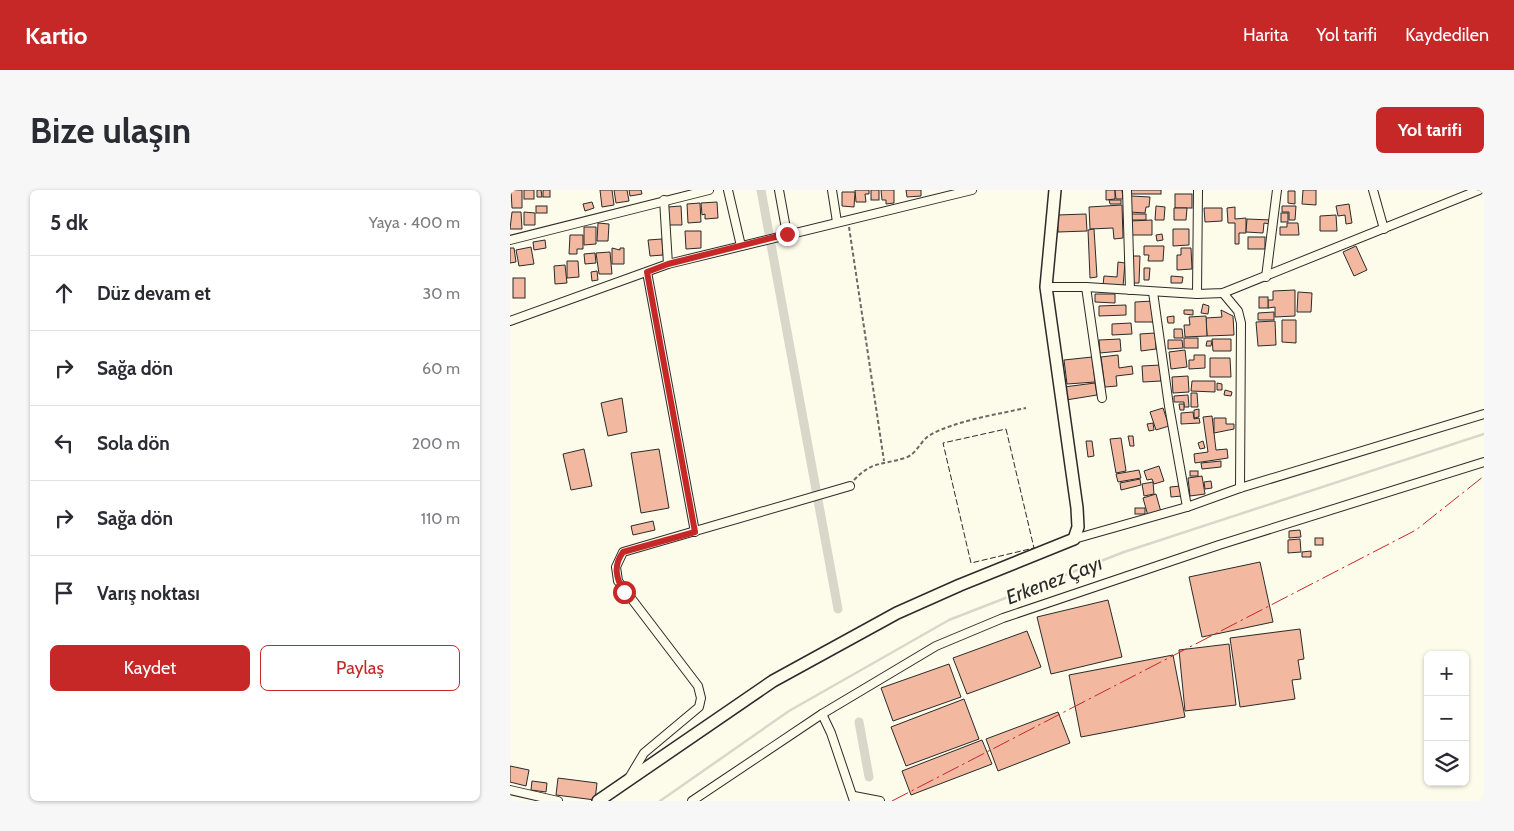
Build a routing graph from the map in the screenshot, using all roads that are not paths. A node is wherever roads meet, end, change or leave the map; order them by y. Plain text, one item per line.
1 (709, 190) edge
2 (728, 190) edge
3 (779, 190) edge
4 (832, 190) edge
5 (972, 190) edge
6 (1055, 190) edge
7 (1127, 190) edge
8 (1198, 190) edge
9 (1277, 190) edge
10 (1373, 190) edge
11 (1479, 190) edge
12 (664, 200) junction
13 (837, 222) junction
14 (1384, 229) junction
15 (785, 235) junction
16 (510, 240) edge
17 (741, 246) junction
18 (668, 264) junction
19 (647, 272) junction
20 (1266, 277) junction
21 (1046, 287) junction
22 (1086, 287) junction
23 (1130, 290) junction
24 (1153, 292) junction
25 (1223, 293) junction
26 (1196, 294) junction
27 (510, 321) edge
28 (1102, 398) dead end
29 (1484, 414) edge
30 (1484, 462) edge
31 (850, 486) road end
32 (1240, 488) junction
33 (1186, 507) junction
34 (695, 532) junction
35 (1074, 539) junction
36 (822, 714) junction
37 (627, 780) junction
38 (510, 790) edge
39 (854, 799) edge
40 (558, 801) edge
41 (598, 801) edge
42 (692, 801) edge
43 (880, 801) edge

1 - 12 street
2 - 17 street
3 - 15 street
4 - 13 street
5 - 13 street
6 - 21 street
7 - 23 street
8 - 26 street
9 - 20 street
10 - 14 street
11 - 14 street
12 - 16 street
12 - 18 street
13 - 15 street
14 - 20 street
15 - 17 street
17 - 18 street
18 - 19 street
19 - 27 street
19 - 34 street
20 - 25 street
21 - 22 street
21 - 35 street
22 - 23 street
22 - 28 street
23 - 24 street
24 - 26 street
24 - 33 street
25 - 26 street
25 - 32 street
29 - 32 street
30 - 36 street
31 - 34 street
32 - 33 street
33 - 35 street
34 - 37 street
35 - 37 street
36 - 39 street
36 - 42 street
37 - 41 street
38 - 40 street
39 - 43 street

